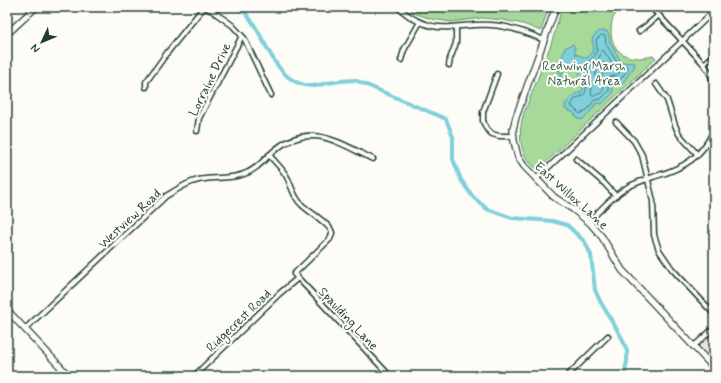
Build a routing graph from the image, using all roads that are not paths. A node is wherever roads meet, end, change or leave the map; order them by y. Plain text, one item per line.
1 (36, 7) edge
2 (204, 7) edge
3 (398, 7) edge
4 (556, 7) edge
5 (650, 7) edge
6 (714, 11) edge
7 (659, 15) junction
8 (420, 22) junction
9 (456, 27) junction
10 (8, 31) edge
11 (640, 31) dead end
12 (242, 36) junction
13 (544, 40) junction
14 (682, 41) junction
15 (714, 55) edge
16 (402, 60) dead end
17 (704, 64) junction
18 (449, 65) dead end
19 (496, 74) dead end
20 (714, 82) edge
21 (656, 84) dead end
22 (146, 87) dead end
23 (271, 94) dead end
24 (616, 122) dead end
25 (714, 130) edge
26 (197, 131) dead end
27 (513, 136) junction
28 (269, 155) junction
29 (698, 155) junction
30 (373, 159) dead end
31 (576, 159) dead end
32 (648, 178) junction
33 (536, 180) junction
34 (616, 196) junction
35 (588, 221) junction
36 (298, 278) junction
37 (7, 310) edge
38 (714, 314) edge
39 (714, 328) edge
40 (25, 329) junction
41 (608, 336) dead end
42 (694, 346) junction
43 (714, 368) edge
44 (69, 376) edge
45 (194, 376) edge
46 (390, 376) edge
47 (567, 376) edge

1 - 10 main road
2 - 12 street
2 - 22 street
3 - 8 street
4 - 13 main road, East Willox Lane
5 - 7 street
6 - 14 street
7 - 11 street
7 - 14 street
8 - 9 street
8 - 16 street
9 - 13 street
9 - 18 street
12 - 23 street
12 - 26 street, Lorraine Drive
13 - 27 main road, East Willox Lane
14 - 17 street
14 - 33 street
15 - 17 street
17 - 20 street
19 - 27 street
21 - 29 street
24 - 32 street
25 - 29 street
27 - 33 main road, East Willox Lane
28 - 30 street, Westview Road
28 - 36 street, Spaulding Lane
28 - 40 street, Westview Road
29 - 32 street
31 - 34 street
32 - 34 street
32 - 38 street
33 - 35 main road, East Willox Lane
34 - 35 street
35 - 42 main road, East Willox Lane
36 - 45 street, Ridgecrest Road
36 - 46 street, Spaulding Lane
37 - 40 main road
39 - 42 street
40 - 44 main road
41 - 47 street
42 - 43 main road, East Willox Lane

